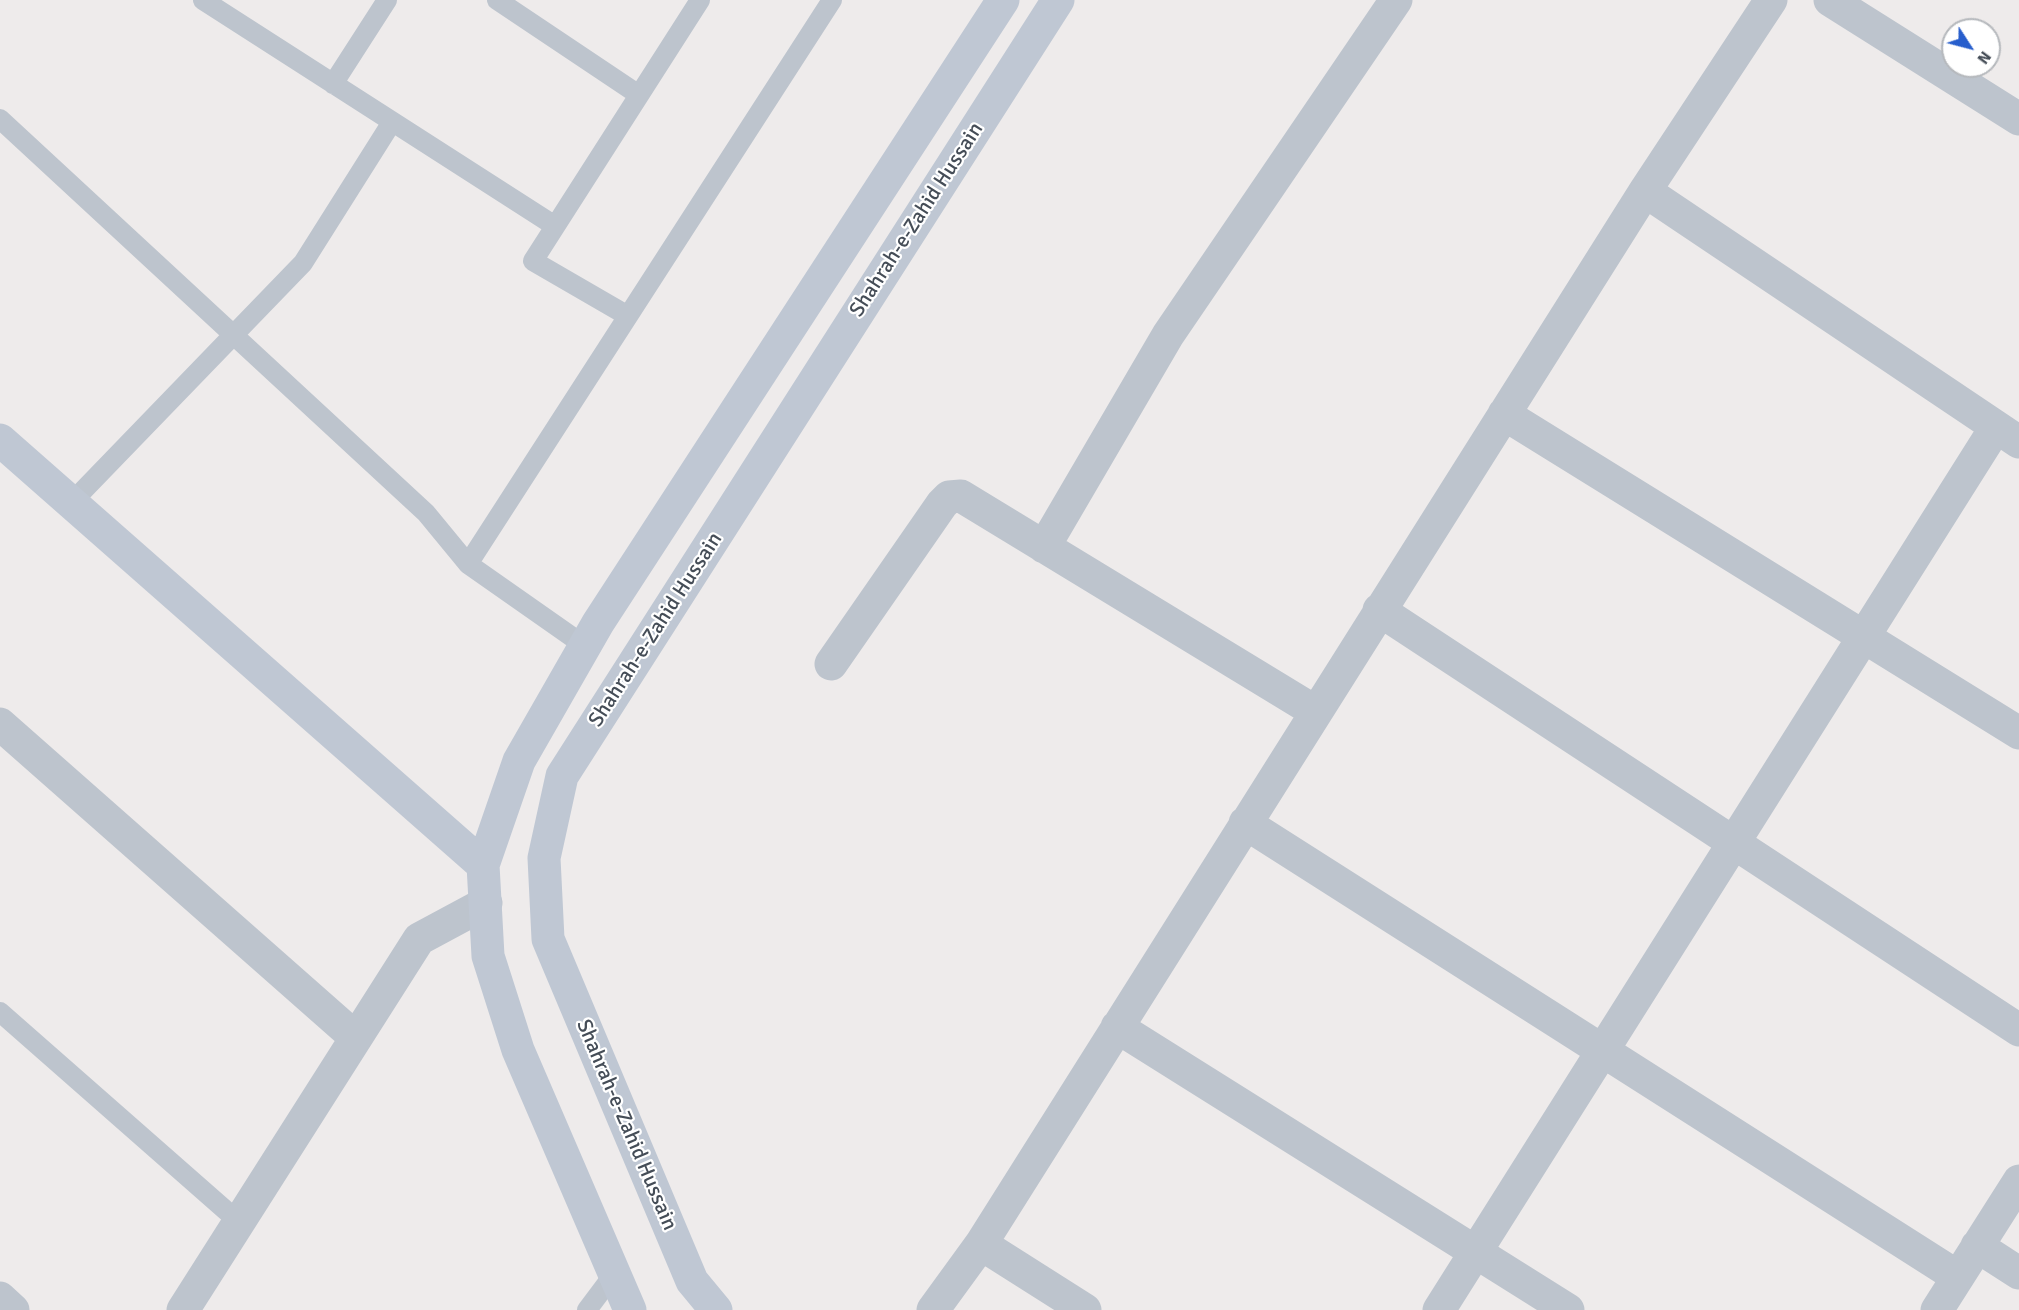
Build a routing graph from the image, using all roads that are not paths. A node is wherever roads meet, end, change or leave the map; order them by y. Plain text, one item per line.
1 (203, 0) edge
2 (387, 0) edge
3 (497, 0) edge
4 (699, 0) edge
5 (832, 0) edge
6 (1003, 0) edge
7 (1058, 0) edge
8 (1396, 0) edge
9 (1770, 0) edge
10 (1830, 0) edge
11 (333, 84) junction
12 (639, 95) junction
13 (0, 119) edge
14 (2019, 119) edge
15 (392, 122) junction
16 (1645, 191) junction
17 (555, 226) junction
18 (628, 316) junction
19 (233, 335) junction
20 (1504, 414) junction
21 (2008, 434) edge
22 (0, 441) edge
23 (71, 503) junction
24 (1044, 547) junction
25 (468, 564) junction
26 (1379, 610) junction
27 (1864, 637) junction
28 (585, 646) junction
29 (831, 664) dead end
30 (1316, 712) junction
31 (0, 724) edge
32 (2019, 733) edge
33 (1245, 823) junction
34 (1734, 843) junction
35 (483, 865) junction
36 (486, 903) junction
37 (0, 1012) edge
38 (1118, 1027) junction
39 (2019, 1030) edge
40 (356, 1038) junction
41 (1602, 1051) junction
42 (2019, 1180) edge
43 (238, 1222) junction
44 (981, 1244) junction
45 (1977, 1246) junction
46 (1476, 1252) junction
47 (2019, 1272) edge
48 (614, 1274) junction
49 (1958, 1277) junction
50 (0, 1298) edge
51 (13, 1310) edge
52 (183, 1310) edge
53 (587, 1310) edge
54 (630, 1310) edge
55 (716, 1310) edge
56 (933, 1310) edge
57 (1085, 1310) edge
58 (1439, 1310) edge
59 (1568, 1310) edge
60 (1937, 1310) edge

1 - 11 lane
2 - 11 lane
3 - 12 lane
4 - 12 lane
5 - 18 lane
6 - 28 main road
7 - 55 main road, Shahrah-e-Zahid Hussain
8 - 24 street
9 - 16 street
10 - 14 street
11 - 15 lane
12 - 17 lane
13 - 19 lane
15 - 17 lane
15 - 19 lane
16 - 20 street
16 - 21 street
17 - 18 lane
18 - 25 lane
19 - 23 lane
19 - 25 lane
20 - 26 street
20 - 27 street
21 - 27 street
22 - 23 main road
23 - 35 main road
24 - 29 street
24 - 30 street
25 - 28 lane
26 - 30 street
26 - 34 street
27 - 32 street
27 - 34 street
28 - 35 main road
30 - 33 street
31 - 40 street
33 - 38 street
33 - 41 street
34 - 39 street
34 - 41 street
35 - 36 main road
36 - 40 street
36 - 48 main road
37 - 43 lane
38 - 44 street
38 - 46 street
40 - 43 street
41 - 46 street
41 - 49 street
42 - 45 street
43 - 52 street
44 - 56 street
44 - 57 street
45 - 47 street
45 - 49 street
46 - 58 street
46 - 59 street
48 - 53 lane
48 - 54 main road
49 - 60 street
50 - 51 street

